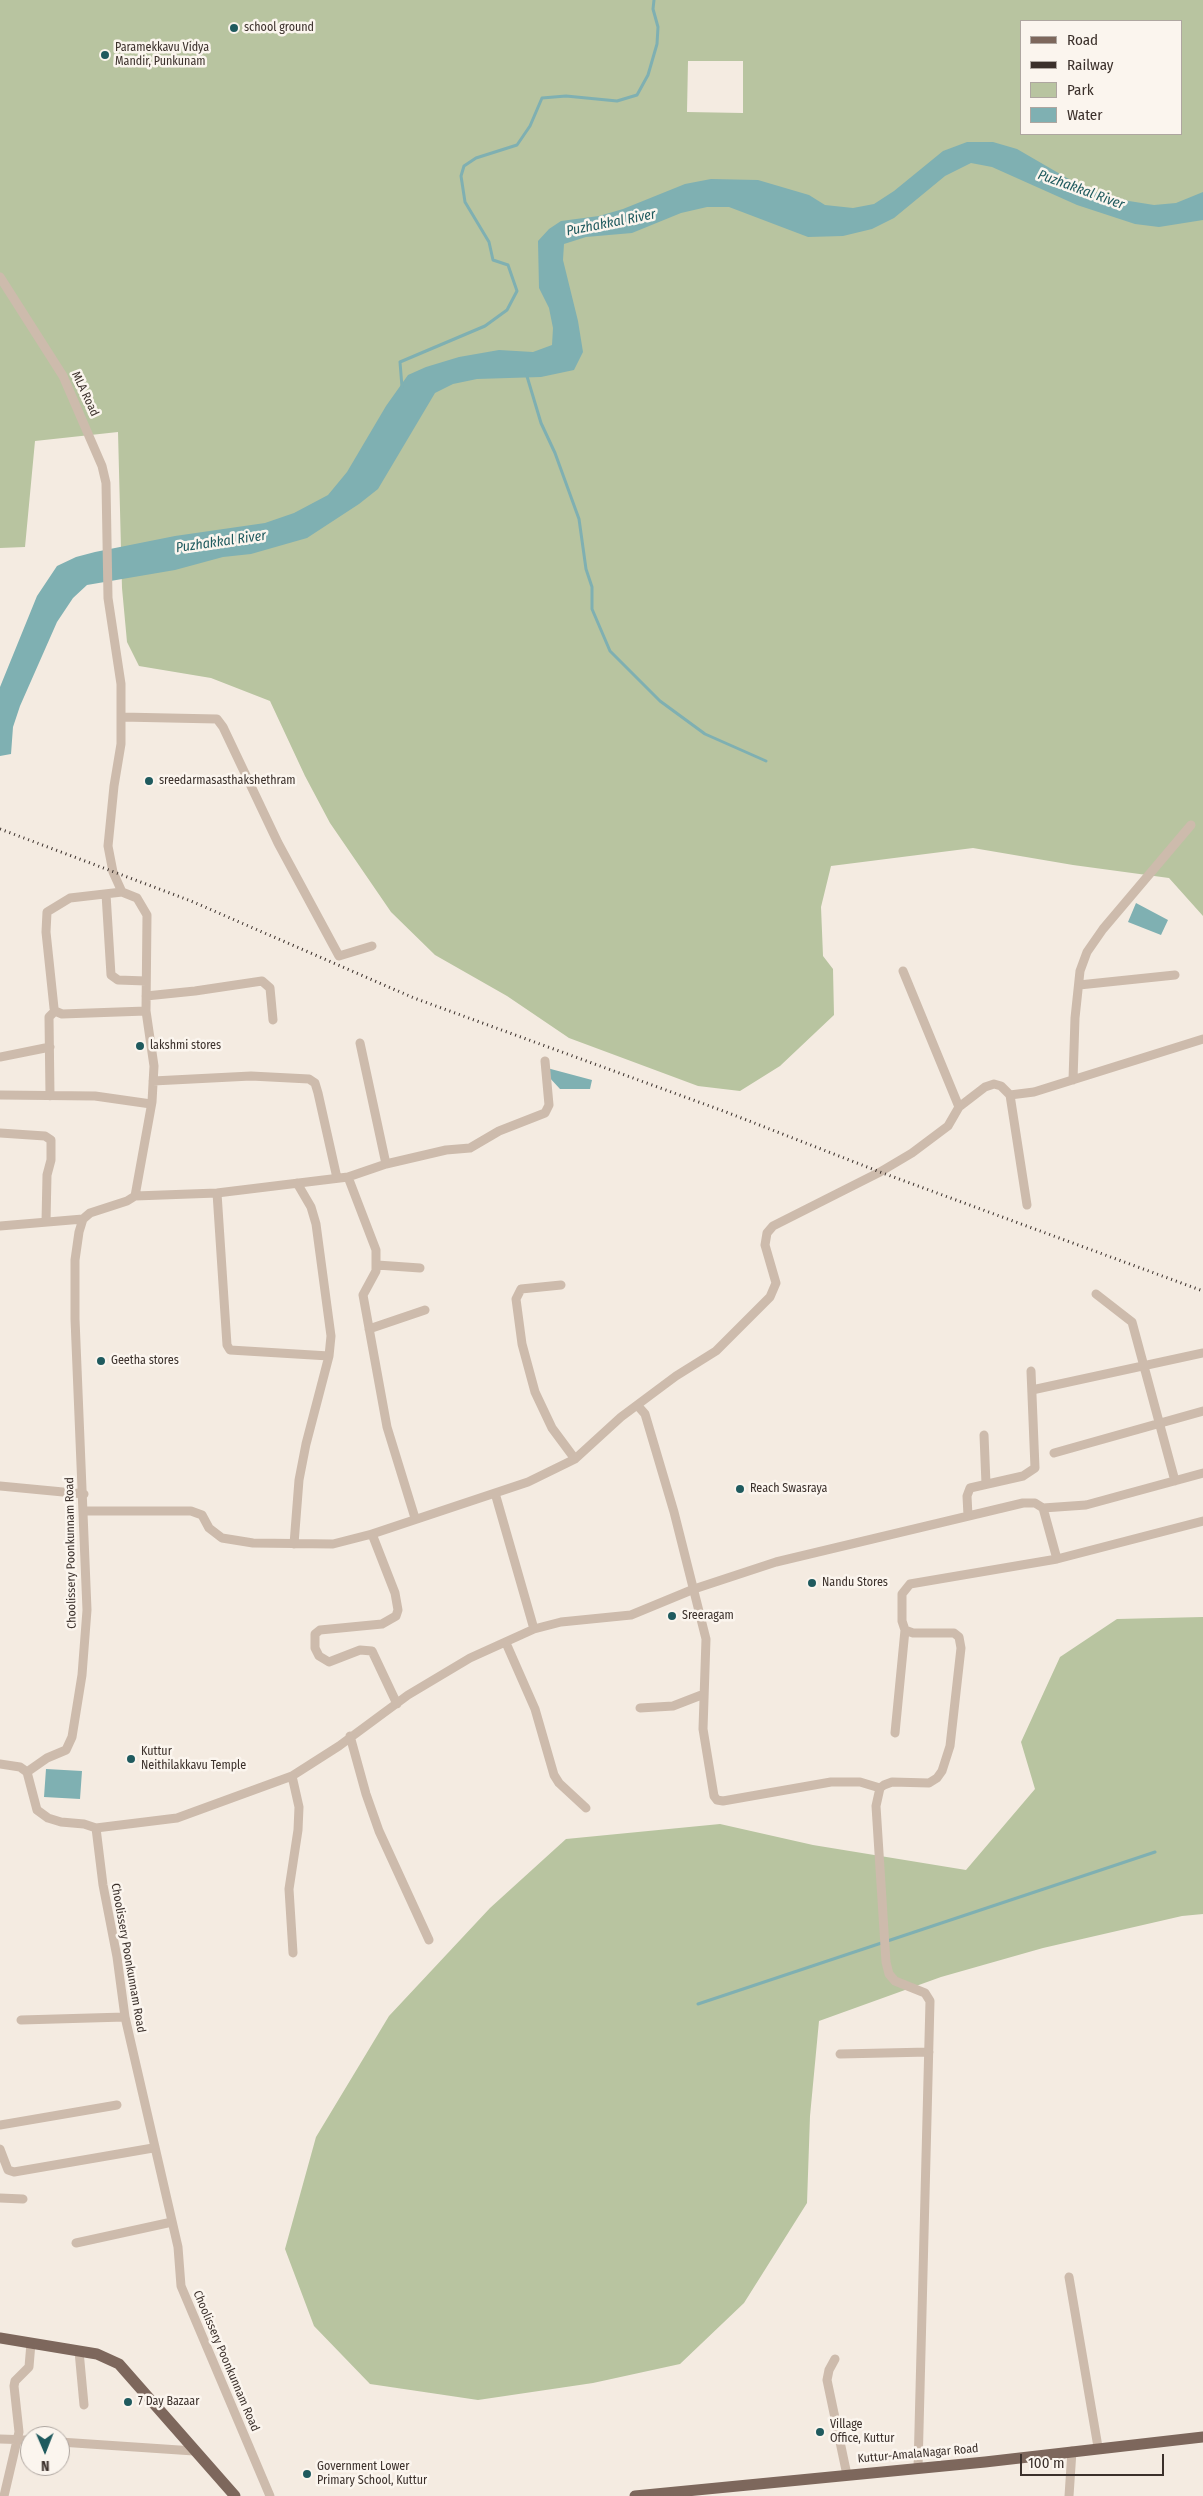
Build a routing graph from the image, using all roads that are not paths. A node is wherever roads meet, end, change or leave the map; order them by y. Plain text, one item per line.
1 (0, 278) edge
2 (121, 717) junction
3 (1190, 825) dead end
4 (122, 892) junction
5 (106, 894) junction
6 (372, 946) dead end
7 (904, 971) dead end
8 (1175, 975) dead end
9 (146, 981) junction
10 (1078, 985) junction
11 (146, 996) junction
12 (56, 1012) junction
13 (146, 1012) junction
14 (273, 1020) dead end
15 (1203, 1039) edge
16 (360, 1042) dead end
17 (50, 1047) junction
18 (0, 1057) edge
19 (545, 1061) dead end
20 (1073, 1080) junction
21 (153, 1081) junction
22 (0, 1094) edge
23 (1010, 1095) junction
24 (50, 1096) junction
25 (151, 1104) junction
26 (959, 1107) junction
27 (0, 1133) edge
28 (386, 1164) junction
29 (337, 1178) junction
30 (348, 1178) junction
31 (297, 1184) junction
32 (217, 1193) junction
33 (135, 1196) junction
34 (1027, 1205) dead end
35 (83, 1219) junction
36 (46, 1222) junction
37 (0, 1226) edge
38 (377, 1265) junction
39 (420, 1268) dead end
40 (561, 1286) dead end
41 (1096, 1294) dead end
42 (425, 1310) dead end
43 (369, 1329) junction
44 (1203, 1353) edge
45 (329, 1356) junction
46 (1144, 1367) junction
47 (1031, 1370) dead end
48 (1032, 1390) junction
49 (638, 1406) junction
50 (1203, 1411) edge
51 (1159, 1424) junction
52 (984, 1435) dead end
53 (1054, 1453) dead end
54 (575, 1459) junction
55 (1203, 1473) edge
56 (1175, 1481) junction
57 (986, 1484) junction
58 (0, 1486) edge
59 (495, 1492) junction
60 (84, 1494) junction
61 (1043, 1508) junction
62 (84, 1511) junction
63 (968, 1516) junction
64 (415, 1518) junction
65 (1203, 1521) edge
66 (372, 1534) junction
67 (294, 1544) junction
68 (1058, 1559) junction
69 (694, 1589) junction
70 (534, 1629) junction
71 (905, 1630) junction
72 (506, 1643) junction
73 (704, 1694) junction
74 (398, 1704) junction
75 (640, 1708) dead end
76 (895, 1733) dead end
77 (350, 1736) junction
78 (0, 1764) edge
79 (27, 1772) junction
80 (292, 1776) junction
81 (880, 1788) junction
82 (586, 1808) dead end
83 (96, 1828) junction
84 (429, 1940) dead end
85 (293, 1953) dead end
86 (125, 2016) junction
87 (21, 2020) dead end
88 (929, 2052) junction
89 (840, 2054) dead end
90 (117, 2105) dead end
91 (0, 2125) edge
92 (153, 2148) junction
93 (0, 2149) edge
94 (0, 2198) edge
95 (23, 2199) dead end
96 (172, 2222) junction
97 (76, 2243) dead end
98 (1068, 2277) dead end
99 (0, 2338) edge
100 (31, 2343) junction
101 (79, 2351) junction
102 (835, 2359) dead end
103 (84, 2405) dead end
104 (1203, 2437) edge
105 (0, 2439) edge
106 (17, 2440) junction
107 (70, 2443) edge
108 (1098, 2448) junction
109 (194, 2450) junction
110 (1072, 2451) junction
111 (918, 2468) junction
112 (847, 2475) junction
113 (4, 2496) edge
114 (235, 2496) edge
115 (270, 2496) edge
116 (635, 2496) edge
117 (1069, 2496) edge

1 - 2 street, MLA Road
2 - 4 street
2 - 6 street
3 - 10 street
4 - 5 street
4 - 9 street
5 - 9 street
5 - 12 street
7 - 26 street
8 - 10 street
9 - 11 street
10 - 20 street
11 - 13 street
11 - 14 street
12 - 13 street
12 - 17 street
13 - 21 street
15 - 20 street
16 - 28 street
17 - 18 street
17 - 24 street
19 - 28 street
20 - 23 street
21 - 25 street
21 - 29 street
22 - 24 street
23 - 26 street
23 - 34 street
24 - 25 street
25 - 33 street
26 - 49 street
27 - 36 street
28 - 30 street
29 - 30 street
29 - 31 street
30 - 38 street
31 - 32 street
31 - 45 street
32 - 33 street
32 - 45 street
33 - 35 street
35 - 36 street
35 - 60 street, Choolissery Poonkunnam Road
36 - 37 street
38 - 39 street
38 - 43 street
40 - 54 street
41 - 46 street
42 - 43 street
43 - 64 street
44 - 46 street
45 - 67 street
46 - 48 street
46 - 51 street
47 - 48 street
48 - 57 street
49 - 54 street
49 - 69 street
50 - 51 street
51 - 53 street
51 - 56 street
52 - 57 street
54 - 59 street
55 - 56 street
56 - 61 street
57 - 63 street
58 - 60 street
59 - 64 street
59 - 70 street
60 - 62 street, Choolissery Poonkunnam Road
61 - 63 street
61 - 68 street
62 - 67 street
62 - 79 street, Choolissery Poonkunnam Road
63 - 69 street
64 - 66 street
65 - 68 street
66 - 67 street
66 - 74 street
68 - 71 street
69 - 70 street
69 - 73 street
70 - 72 street
71 - 76 street
71 - 81 street
72 - 74 street
72 - 82 street
73 - 75 street
73 - 81 street
74 - 77 street
77 - 80 street
77 - 84 street
78 - 79 street
79 - 83 street
80 - 83 street
80 - 85 street
81 - 88 street
83 - 86 street, Choolissery Poonkunnam Road
86 - 87 street
86 - 92 street, Choolissery Poonkunnam Road
88 - 89 street
88 - 111 street
90 - 91 street
92 - 93 street
92 - 96 street, Choolissery Poonkunnam Road
94 - 95 street
96 - 97 street
96 - 115 street, Choolissery Poonkunnam Road
98 - 108 street
99 - 100 main road
100 - 101 main road
100 - 106 street
101 - 103 street
101 - 109 main road
102 - 112 street
104 - 108 main road, Kuttur-AmalaNagar Road
105 - 106 street
106 - 113 street
107 - 109 street
108 - 110 main road, Kuttur-AmalaNagar Road
109 - 114 main road
110 - 111 main road, Kuttur-AmalaNagar Road
110 - 117 street
111 - 112 main road, Kuttur-AmalaNagar Road
112 - 116 main road, Kuttur-AmalaNagar Road

